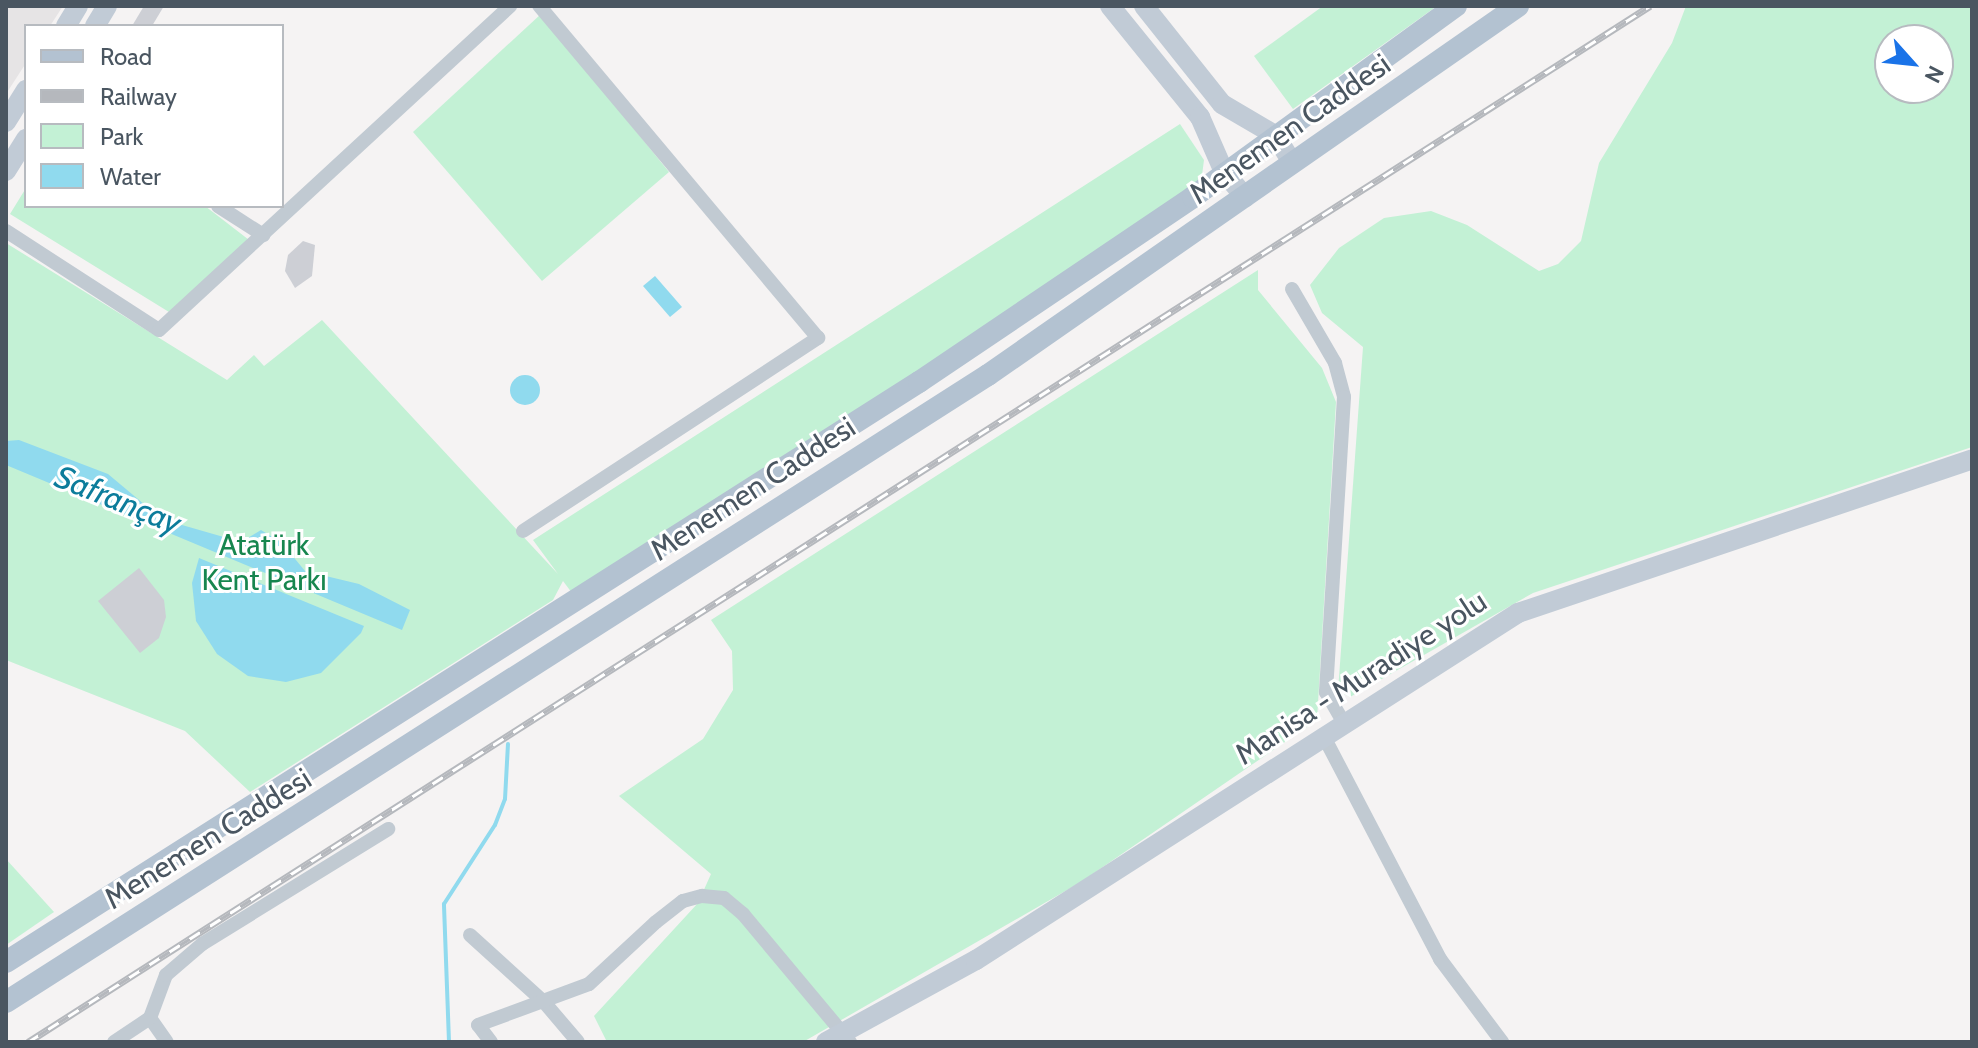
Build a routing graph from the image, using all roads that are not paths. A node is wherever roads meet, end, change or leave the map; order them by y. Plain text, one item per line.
1 (78, 6) edge
2 (107, 6) edge
3 (510, 6) edge
4 (539, 6) edge
5 (1110, 6) edge
6 (1144, 6) edge
7 (1456, 6) edge
8 (1518, 6) edge
9 (67, 24) edge
10 (96, 24) edge
11 (24, 93) edge
12 (6, 122) edge
13 (1275, 135) junction
14 (24, 142) edge
15 (1292, 162) junction
16 (6, 171) edge
17 (1224, 172) junction
18 (1245, 197) junction
19 (221, 208) edge
20 (6, 231) edge
21 (263, 235) junction
22 (1292, 289) dead end
23 (1972, 459) edge
24 (523, 531) dead end
25 (1343, 721) junction
26 (1323, 735) junction
27 (388, 829) dead end
28 (470, 935) dead end
29 (6, 962) edge
30 (6, 1002) edge
31 (544, 1002) junction
32 (150, 1018) junction
33 (839, 1040) edge
34 (114, 1042) edge
35 (167, 1042) edge
36 (491, 1042) edge
37 (578, 1042) edge
38 (1502, 1042) edge

1 - 9 main road
2 - 10 main road
3 - 21 street
4 - 24 street
5 - 17 main road
6 - 13 main road
7 - 13 main road, Menemen Caddesi
8 - 15 main road, Menemen Caddesi
11 - 12 main road
13 - 15 main road
13 - 17 main road, Menemen Caddesi
14 - 16 main road
15 - 18 main road, Menemen Caddesi
17 - 18 main road
17 - 29 main road, Menemen Caddesi
18 - 30 main road, Menemen Caddesi
19 - 21 street
20 - 21 street
22 - 25 street
23 - 25 main road, Manisa - Muradiye yolu
25 - 26 main road, Manisa - Muradiye yolu
26 - 33 main road, Manisa - Muradiye yolu
26 - 38 street
27 - 32 street
28 - 31 street
31 - 33 street
31 - 36 street
31 - 37 street
32 - 34 street
32 - 35 street

